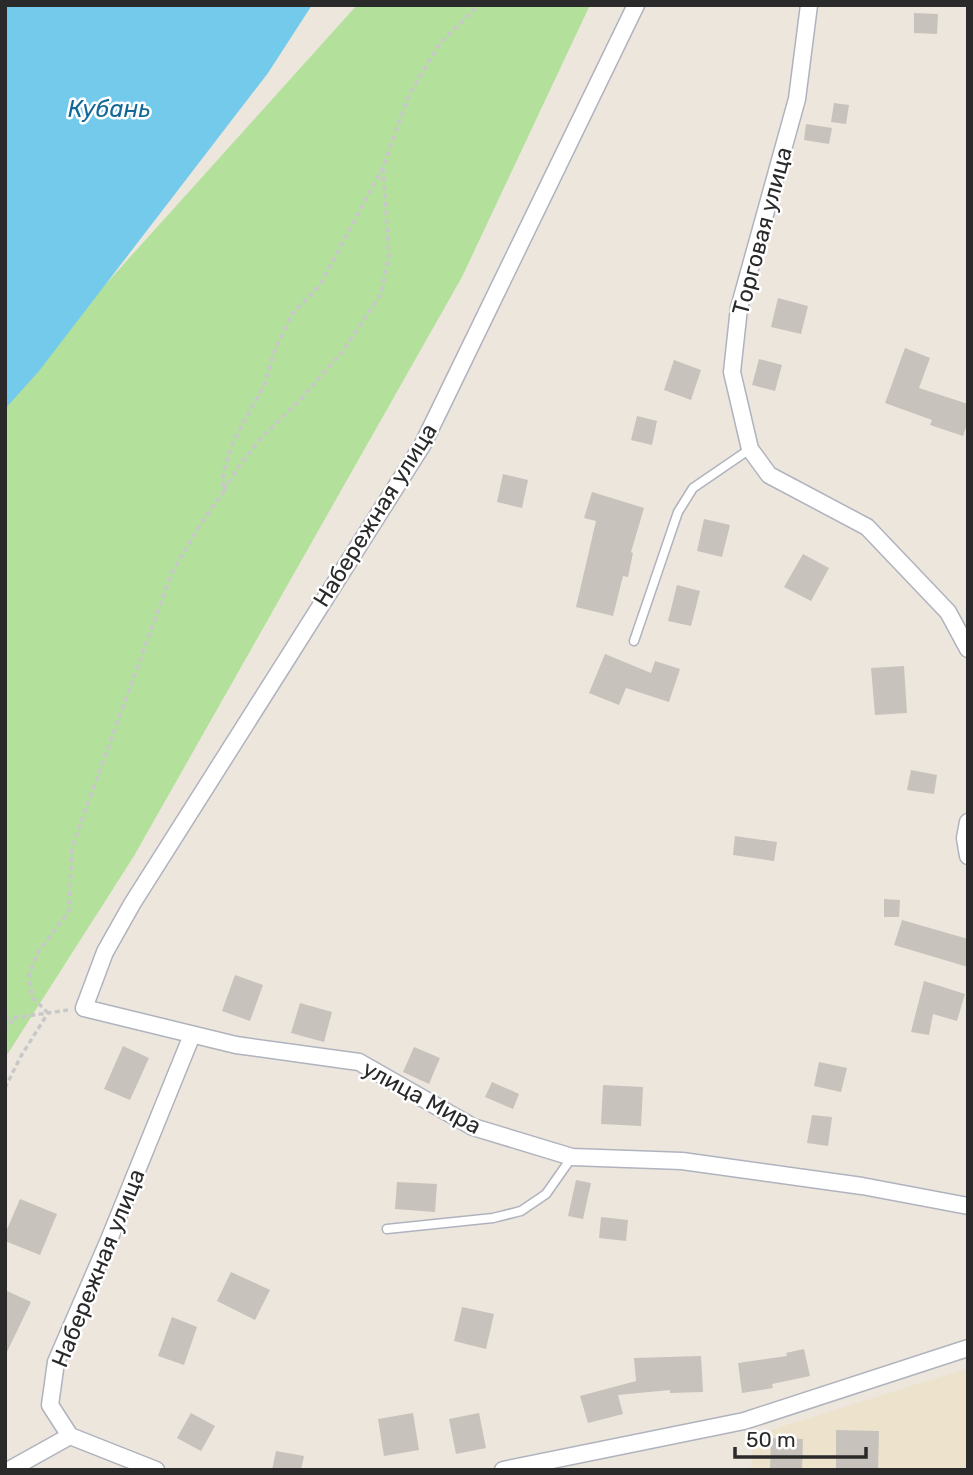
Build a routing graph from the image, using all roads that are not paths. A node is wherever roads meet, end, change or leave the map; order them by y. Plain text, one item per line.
1 (636, 5) edge
2 (809, 5) edge
3 (750, 449) junction
4 (634, 641) dead end
5 (968, 649) edge
6 (968, 822) edge
7 (968, 856) edge
8 (84, 1008) joint
9 (192, 1035) junction
10 (572, 1157) junction
11 (968, 1206) edge
12 (387, 1230) dead end
13 (968, 1348) edge
14 (70, 1436) junction
15 (9, 1470) edge
16 (156, 1470) edge
17 (503, 1470) edge

1 - 8 street, Набережная улица
2 - 3 street, Торговая улица
3 - 4 lane
3 - 5 street, Торговая улица
6 - 7 street
8 - 9 street, улица Мира
9 - 10 street, улица Мира
9 - 14 street, Набережная улица
10 - 11 street, улица Мира
10 - 12 lane
13 - 17 street
14 - 15 street
14 - 16 street

